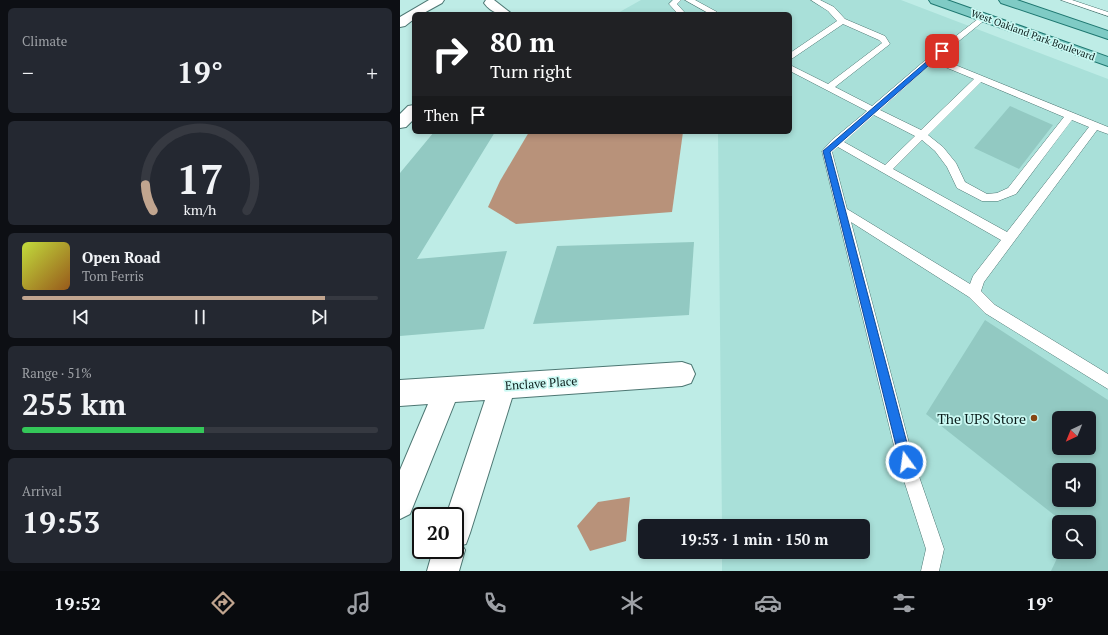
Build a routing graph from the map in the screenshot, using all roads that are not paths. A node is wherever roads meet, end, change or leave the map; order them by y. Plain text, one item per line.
1 (427, 0) edge
2 (438, 0) edge
3 (677, 0) edge
4 (689, 0) edge
5 (815, 0) edge
6 (935, 0) edge
7 (1005, 0) edge
8 (1065, 0) edge
9 (490, 3) dead end
10 (414, 12) joint
11 (503, 12) edge
12 (678, 12) edge
13 (713, 12) dead end
14 (412, 14) edge
15 (1108, 14) edge
16 (983, 17) junction
17 (842, 21) junction
18 (400, 23) edge
19 (1108, 35) edge
20 (792, 56) edge
21 (932, 59) junction
22 (1108, 62) edge
23 (792, 69) edge
24 (980, 78) junction
25 (829, 87) junction
26 (873, 110) junction
27 (412, 112) edge
28 (1070, 116) junction
29 (400, 123) edge
30 (1095, 126) junction
31 (1108, 131) edge
32 (922, 135) junction
33 (836, 142) junction
34 (886, 170) junction
35 (842, 211) junction
36 (1009, 239) junction
37 (974, 293) junction
38 (682, 374) dead end
39 (1108, 382) edge
40 (503, 385) junction
41 (447, 391) junction
42 (400, 393) edge
43 (400, 504) edge
44 (463, 507) edge
45 (446, 559) edge
46 (443, 571) edge
47 (930, 571) edge

1 - 10 street
2 - 10 street
3 - 12 lane
4 - 13 lane
5 - 17 lane
6 - 16 main road, West Oakland Park Boulevard
7 - 19 main road, West Oakland Park Boulevard
8 - 15 lane
9 - 11 street
14 - 18 street
16 - 21 lane
16 - 22 main road, West Oakland Park Boulevard
17 - 20 lane
17 - 25 lane
21 - 24 lane
21 - 26 lane
23 - 25 lane
24 - 28 lane
24 - 32 lane
25 - 26 lane
26 - 32 lane
26 - 33 lane
27 - 29 street
28 - 30 lane
28 - 32 lane
30 - 31 lane
30 - 36 lane
32 - 34 lane
33 - 34 lane
33 - 35 lane
34 - 36 lane
35 - 37 lane
35 - 47 lane
36 - 37 lane
37 - 39 lane
38 - 40 street, Enclave Place
40 - 41 street, Enclave Place
40 - 44 street
41 - 42 street, Enclave Place
41 - 43 street
45 - 46 street

